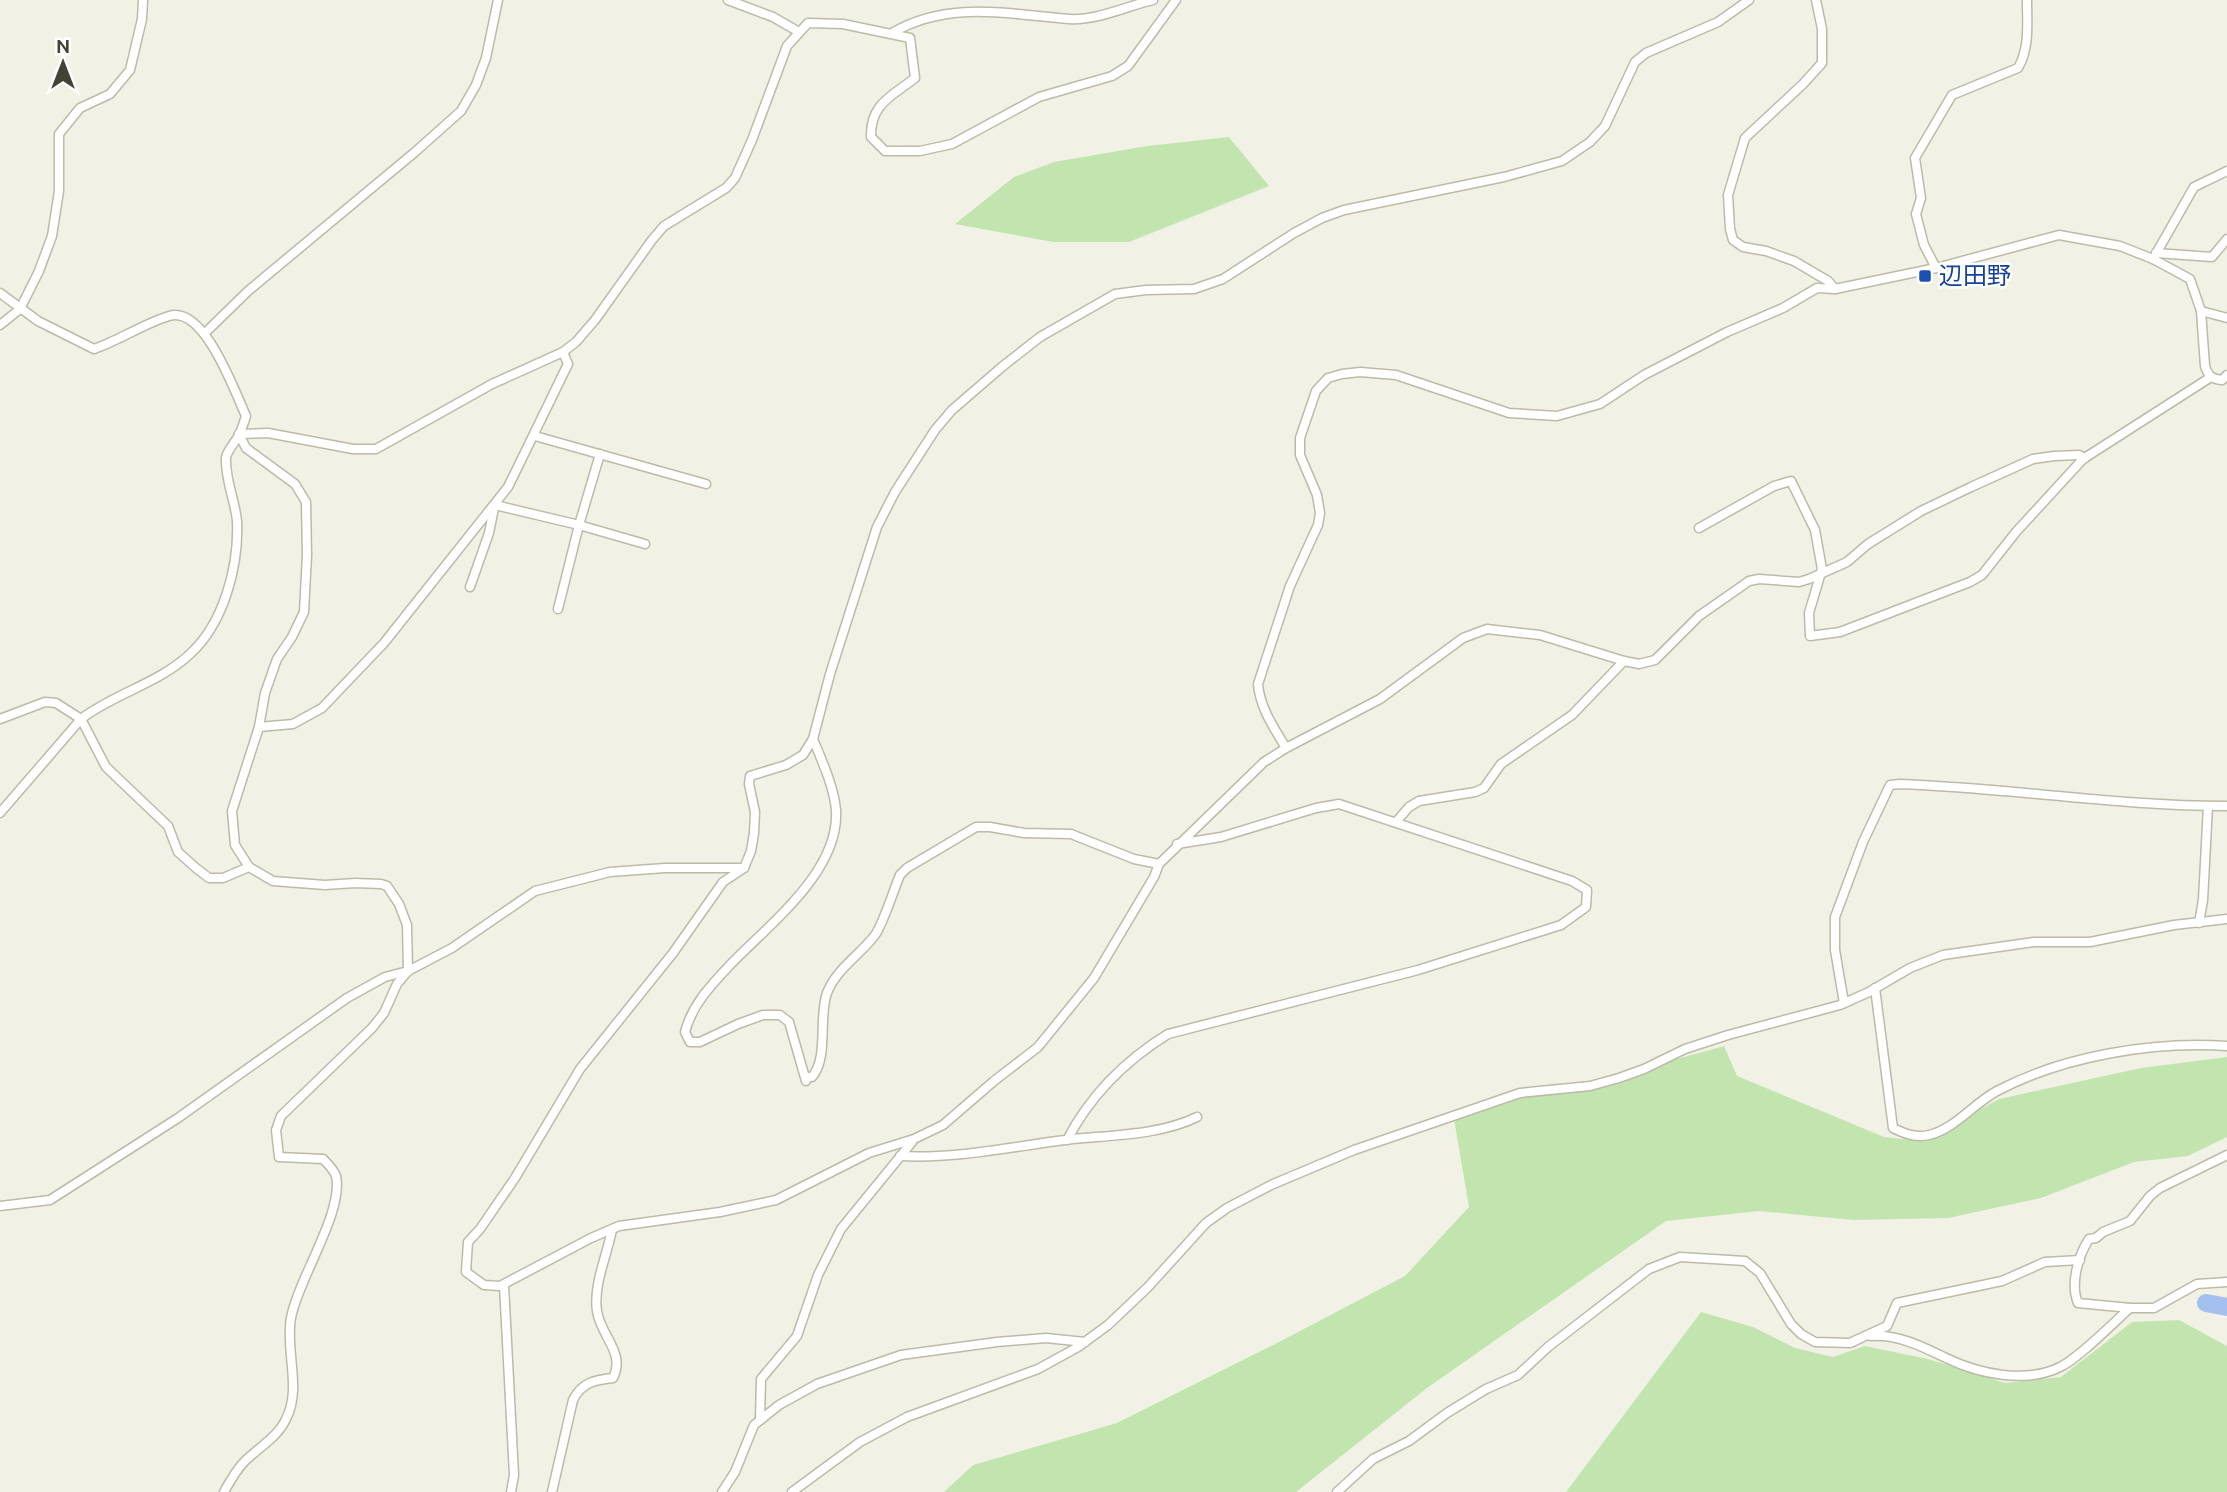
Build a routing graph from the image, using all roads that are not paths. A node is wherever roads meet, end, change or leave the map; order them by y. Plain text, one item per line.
1 (143, 0) edge
2 (498, 0) edge
3 (728, 0) edge
4 (1153, 0) edge
5 (1176, 0) edge
6 (1749, 0) edge
7 (1816, 0) edge
8 (2027, 0) edge
9 (799, 32) junction
10 (892, 33) junction
11 (2227, 171) edge
12 (2227, 239) edge
13 (2155, 256) junction
14 (1936, 268) junction
15 (1835, 289) junction
16 (0, 293) edge
17 (20, 309) junction
18 (2201, 311) junction
19 (2227, 318) edge
20 (0, 325) edge
21 (205, 333) junction
22 (563, 352) junction
23 (2227, 375) edge
24 (2211, 377) junction
25 (239, 434) junction
26 (535, 436) junction
27 (600, 454) junction
28 (2085, 458) junction
29 (706, 484) dead end
30 (495, 505) junction
31 (579, 525) junction
32 (1699, 528) dead end
33 (645, 544) dead end
34 (1821, 574) junction
35 (470, 587) dead end
36 (558, 609) dead end
37 (1624, 661) junction
38 (0, 719) edge
39 (81, 719) junction
40 (259, 727) junction
41 (813, 738) junction
42 (1286, 748) junction
43 (2208, 806) junction
44 (2227, 806) edge
45 (0, 814) edge
46 (1396, 822) junction
47 (1177, 844) junction
48 (1159, 864) junction
49 (249, 867) junction
50 (744, 868) junction
51 (2227, 919) edge
52 (2199, 923) junction
53 (408, 971) junction
54 (1875, 988) junction
55 (1844, 1003) junction
56 (2227, 1046) edge
57 (1197, 1117) dead end
58 (914, 1139) junction
59 (1067, 1140) junction
60 (2227, 1155) edge
61 (900, 1156) junction
62 (0, 1206) edge
63 (612, 1230) junction
64 (2080, 1260) junction
65 (2227, 1282) edge
66 (504, 1284) junction
67 (2130, 1308) junction
68 (1864, 1336) junction
69 (1085, 1342) junction
70 (760, 1420) junction
71 (223, 1492) edge
72 (511, 1492) edge
73 (552, 1492) edge
74 (722, 1492) edge
75 (792, 1492) edge
76 (1337, 1492) edge

1 - 17 street
2 - 21 street
3 - 9 street
4 - 10 street
5 - 10 street
6 - 41 street
7 - 15 street
8 - 14 street
9 - 10 street
9 - 22 street
11 - 13 street
12 - 13 street
13 - 14 street
13 - 18 street
14 - 15 street
15 - 42 street
16 - 17 street
17 - 20 street
17 - 21 street
18 - 19 street
18 - 24 street
21 - 25 street
22 - 25 street
22 - 26 street
23 - 24 street
24 - 28 street
25 - 39 street
25 - 40 street
26 - 27 street
26 - 30 street
27 - 29 street
27 - 31 street
28 - 34 street
28 - 34 street
30 - 31 street
30 - 35 street
30 - 40 street
31 - 33 street
31 - 36 street
32 - 34 street
34 - 37 street
37 - 42 street
37 - 46 street
38 - 39 street
39 - 45 street
39 - 49 street
40 - 49 street
41 - 48 street
41 - 50 street
42 - 47 street
43 - 44 street
43 - 52 street
43 - 55 street
46 - 47 street
46 - 59 street
47 - 48 street
48 - 58 street
49 - 53 street
50 - 53 street
50 - 66 street
51 - 52 street
52 - 54 street
53 - 62 street
53 - 71 street
54 - 55 street
54 - 56 street
55 - 69 street
57 - 59 street
58 - 61 street
58 - 63 street
59 - 61 street
60 - 64 street
61 - 70 street
63 - 66 street
63 - 73 street
64 - 67 street
64 - 68 street
65 - 67 street
66 - 72 street
67 - 68 street
68 - 76 street
69 - 70 street
69 - 75 street
70 - 74 street

